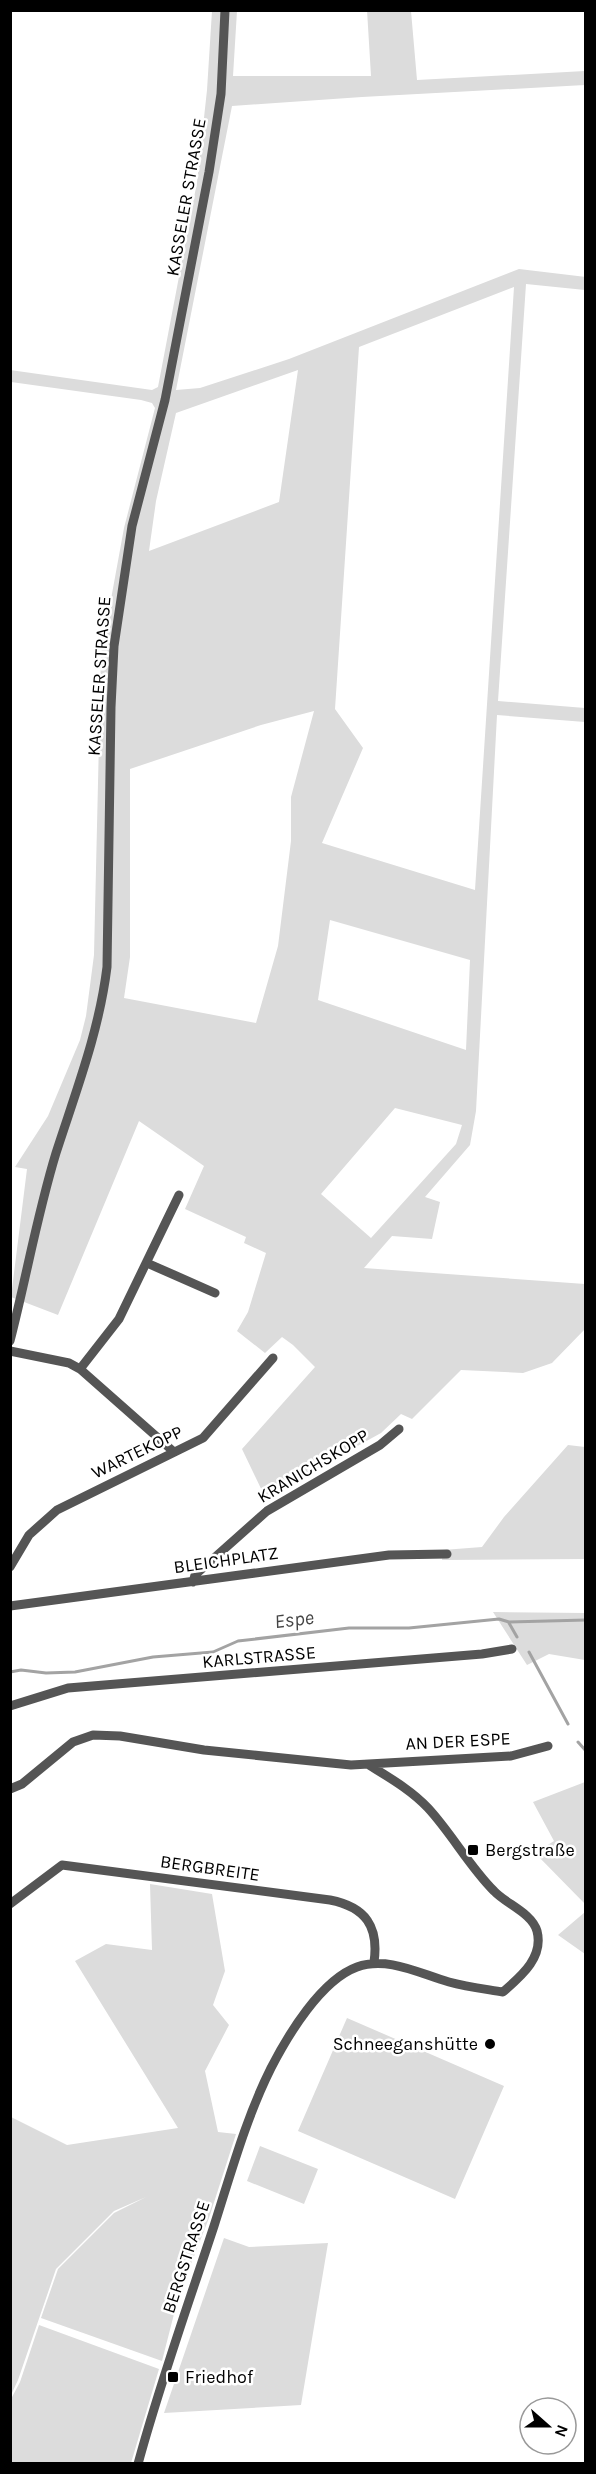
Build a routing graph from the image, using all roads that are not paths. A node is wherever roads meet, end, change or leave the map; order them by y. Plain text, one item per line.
1 (225, 10) edge
2 (179, 1195) dead end
3 (147, 1263) junction
4 (214, 1293) dead end
5 (10, 1341) edge
6 (10, 1351) edge
7 (273, 1358) dead end
8 (80, 1369) junction
9 (399, 1429) dead end
10 (174, 1452) junction
11 (447, 1554) dead end
12 (10, 1567) edge
13 (193, 1582) junction
14 (10, 1606) edge
15 (512, 1649) dead end
16 (10, 1706) edge
17 (548, 1746) dead end
18 (369, 1765) junction
19 (10, 1789) edge
20 (10, 1904) edge
21 (374, 1962) junction
22 (138, 2463) edge

1 - 5 street, KASSELER STRASSE
2 - 3 street
3 - 4 street
3 - 8 street
6 - 8 street
7 - 10 street, WARTEKOPP
8 - 10 street
9 - 13 street, KRANICHSKOPP
10 - 12 street, WARTEKOPP
11 - 13 street, BLEICHPLATZ
13 - 14 street, BLEICHPLATZ
15 - 16 street, KARLSTRASSE
17 - 18 street, AN DER ESPE
18 - 19 street
18 - 21 street, BERGSTRASSE
20 - 21 street, BERGBREITE
21 - 22 street, BERGSTRASSE

